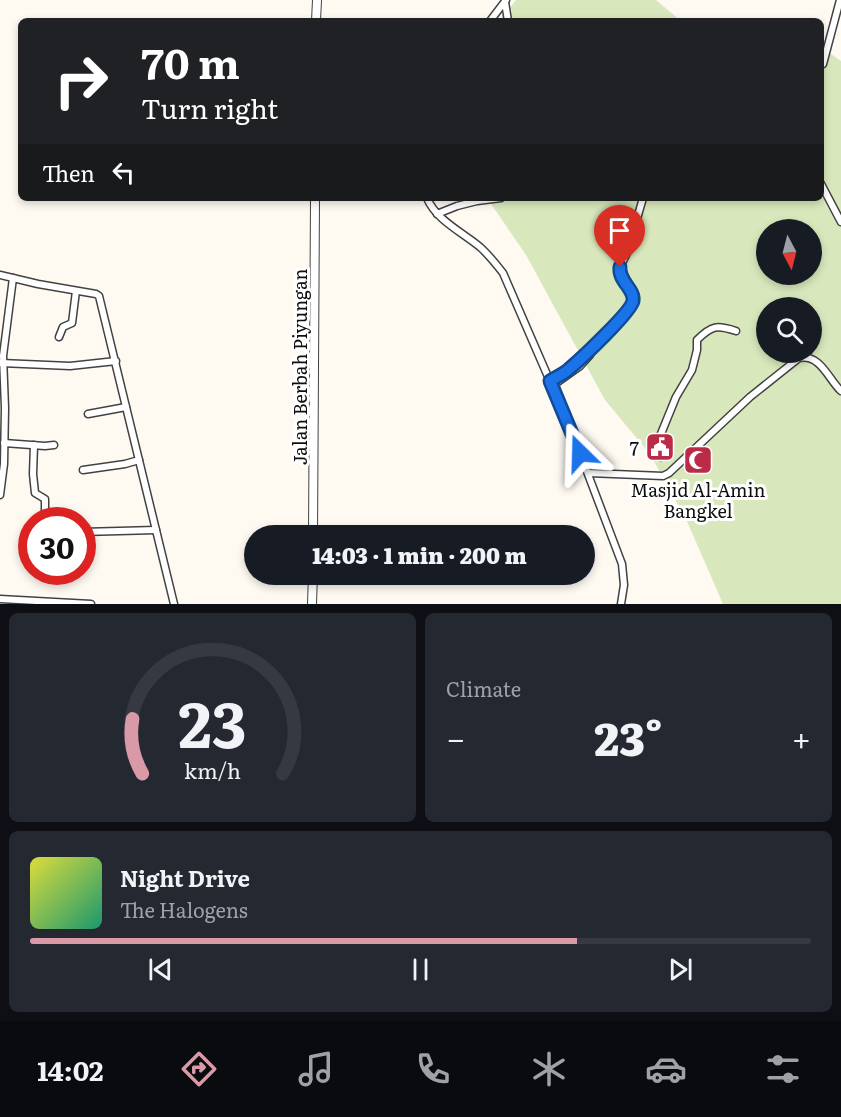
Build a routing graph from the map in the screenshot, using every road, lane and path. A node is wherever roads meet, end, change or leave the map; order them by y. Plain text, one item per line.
1 (317, 0) edge
2 (840, 0) edge
3 (506, 1) edge
4 (316, 18) edge
5 (492, 18) edge
6 (508, 18) edge
7 (824, 60) edge
8 (824, 190) edge
9 (315, 201) edge
10 (428, 201) edge
11 (481, 201) edge
12 (642, 201) edge
13 (437, 214) junction
14 (841, 222) edge
15 (0, 275) edge
16 (13, 278) junction
17 (76, 291) junction
18 (3, 326) edge
19 (736, 331) dead end
20 (59, 337) dead end
21 (590, 355) dead end
22 (116, 361) junction
23 (2, 363) edge
24 (551, 384) junction
25 (841, 392) edge
26 (126, 407) junction
27 (3, 408) edge
28 (88, 414) dead end
29 (4, 443) junction
30 (34, 445) junction
31 (54, 445) dead end
32 (661, 457) dead end
33 (139, 460) junction
34 (84, 470) dead end
35 (589, 473) junction
36 (0, 495) edge
37 (45, 507) edge
38 (313, 525) edge
39 (156, 531) junction
40 (96, 532) edge
41 (312, 585) edge
42 (0, 598) edge
43 (91, 604) edge
44 (174, 604) edge
45 (312, 604) edge
46 (621, 604) edge

1 - 4 street
2 - 7 street
3 - 5 street
3 - 6 street
8 - 14 street
9 - 38 street, Jalan Berbah Piyungan
10 - 13 street
11 - 13 street
12 - 24 street
13 - 24 street
15 - 16 street
16 - 17 street
16 - 18 street
17 - 20 street
17 - 22 street
18 - 23 street
19 - 32 street
21 - 24 street
22 - 23 street
22 - 26 street
23 - 27 street
24 - 35 street
25 - 35 street
26 - 28 street
26 - 33 street
27 - 29 street
29 - 30 street
29 - 36 street
30 - 31 street
30 - 37 street
33 - 34 street
33 - 39 street
35 - 46 street
39 - 40 street
39 - 44 street
41 - 45 street
42 - 43 street

